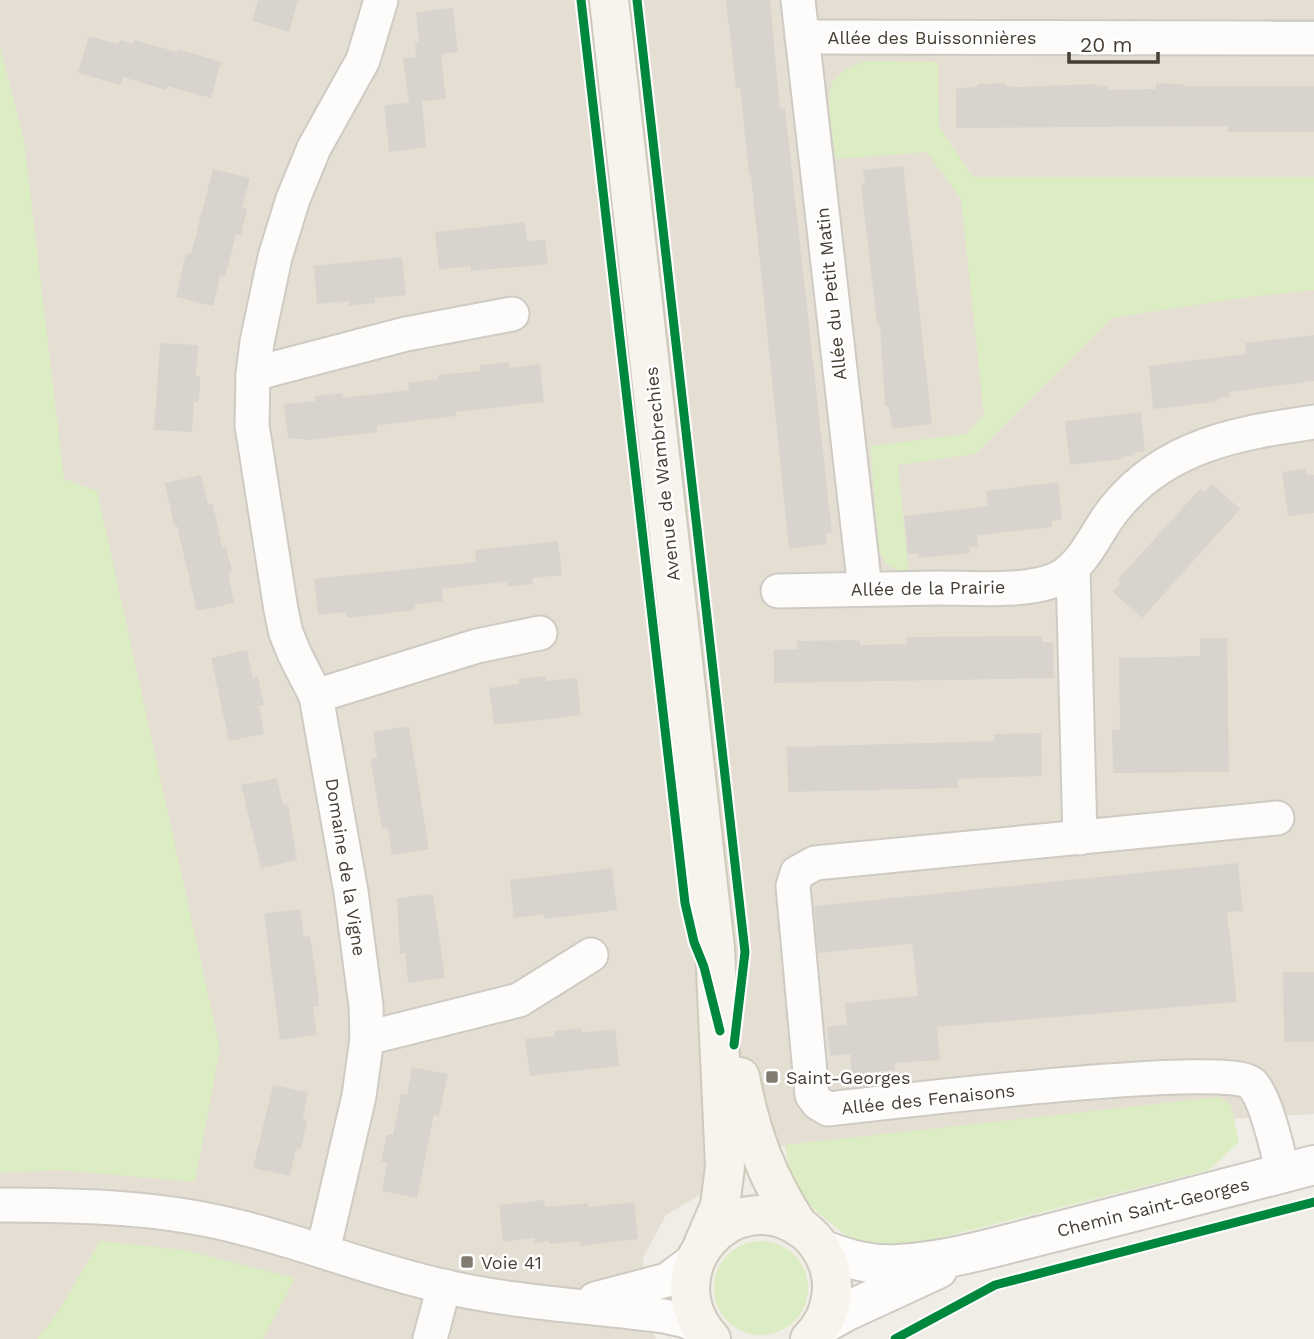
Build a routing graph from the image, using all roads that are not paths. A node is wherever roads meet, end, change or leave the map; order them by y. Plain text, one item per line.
1 (380, 0) edge
2 (609, 0) edge
3 (798, 0) edge
4 (802, 37) junction
5 (1314, 38) edge
6 (513, 314) dead end
7 (253, 374) junction
8 (1314, 422) edge
9 (1073, 568) junction
10 (865, 589) junction
11 (778, 591) dead end
12 (540, 632) dead end
13 (316, 696) junction
14 (1277, 818) dead end
15 (1080, 838) junction
16 (715, 948) junction
17 (591, 955) dead end
18 (366, 1038) junction
19 (1299, 1169) edge
20 (0, 1205) edge
21 (810, 1238) junction
22 (992, 1247) junction
23 (323, 1251) junction
24 (700, 1251) junction
25 (444, 1286) junction
26 (569, 1304) junction
27 (816, 1332) edge
28 (706, 1334) edge
29 (430, 1339) edge

1 - 7 street, Domaine de la Vigne
2 - 16 main road, Avenue de Wambrechies
3 - 4 street, Allée du Petit Matin
4 - 5 street, Allée des Buissonnières
4 - 10 street, Allée du Petit Matin
6 - 7 street
7 - 13 street, Domaine de la Vigne
8 - 9 street
9 - 10 street, Allée de la Prairie
9 - 15 street
10 - 11 street, Allée de la Prairie
12 - 13 street
13 - 18 street, Domaine de la Vigne
14 - 15 street, Allée des Fenaisons
15 - 19 street, Allée des Fenaisons
16 - 21 main road, Avenue de Wambrechies
16 - 24 main road, Avenue de Wambrechies
17 - 18 street
18 - 23 street, Domaine de la Vigne
19 - 22 street, Chemin Saint-Georges
20 - 23 street
21 - 22 street, Chemin Saint-Georges
21 - 24 main road
21 - 27 main road, Avenue de Wambrechies
22 - 27 street, Chemin Saint-Georges
23 - 25 street
24 - 26 street
24 - 28 main road, Avenue de Wambrechies
25 - 26 street
25 - 29 street
26 - 28 street

